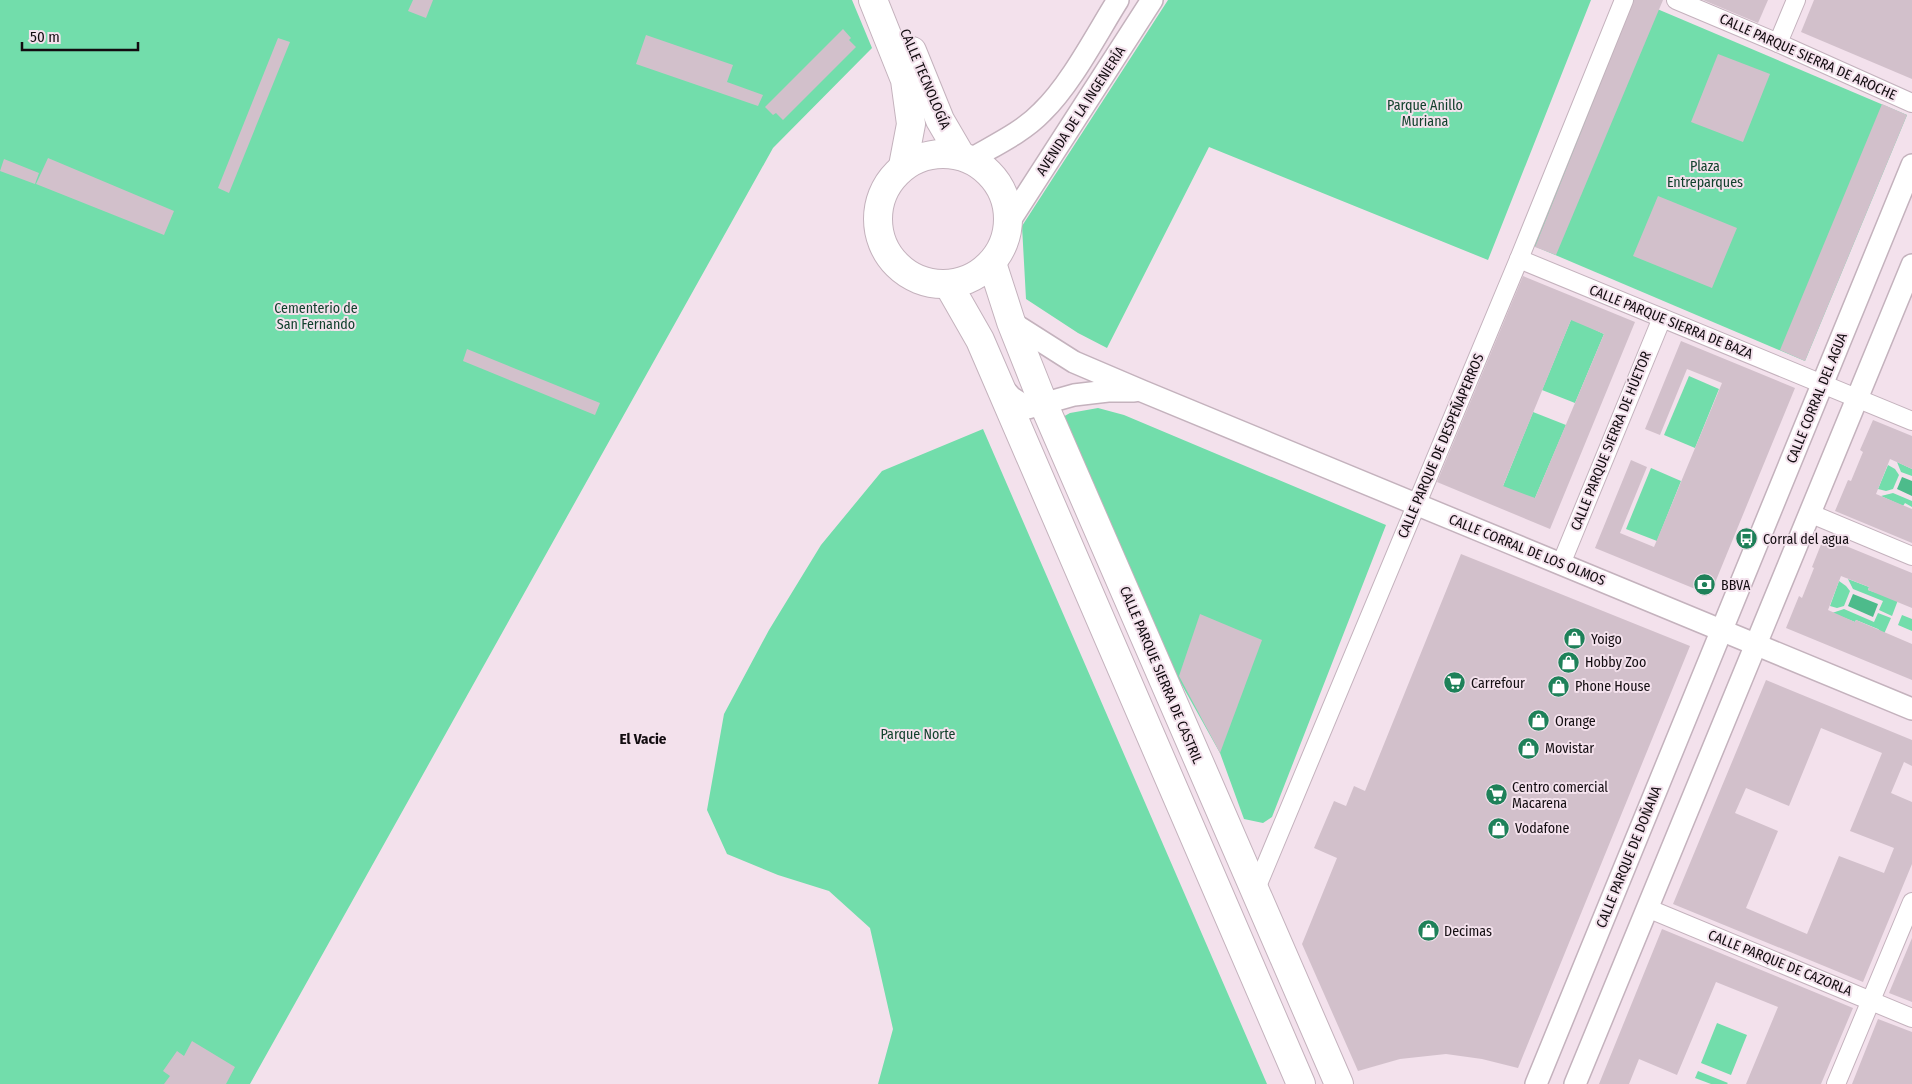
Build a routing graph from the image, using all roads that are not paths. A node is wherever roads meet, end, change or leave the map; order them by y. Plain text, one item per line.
1 (873, 0) edge
2 (892, 0) edge
3 (1118, 0) edge
4 (1152, 0) edge
5 (1624, 0) edge
6 (1676, 0) edge
7 (1796, 0) edge
8 (1778, 43) junction
9 (1912, 103) edge
10 (966, 158) junction
11 (1912, 165) edge
12 (903, 166) junction
13 (1009, 222) junction
14 (1519, 259) junction
15 (992, 263) junction
16 (1912, 265) edge
17 (948, 284) junction
18 (1662, 318) junction
19 (1011, 322) junction
20 (997, 380) junction
21 (1822, 384) junction
22 (1142, 391) junction
23 (1857, 398) junction
24 (1044, 404) junction
25 (1912, 421) edge
26 (1416, 504) junction
27 (1809, 513) junction
28 (1912, 556) edge
29 (1561, 564) junction
30 (1721, 630) junction
31 (1755, 644) junction
32 (1912, 709) edge
33 (1255, 890) junction
34 (1912, 902) edge
35 (1647, 908) junction
36 (1871, 1000) junction
37 (1912, 1018) edge
38 (1301, 1084) edge
39 (1339, 1084) edge
40 (1536, 1084) edge
41 (1575, 1084) edge
42 (1836, 1084) edge

1 - 12 main road, CALLE TECNOLOGÍA
2 - 10 main road, CALLE TECNOLOGÍA
3 - 10 street, AVENIDA DE LA INGENIERÍA
4 - 13 street, AVENIDA DE LA INGENIERÍA
5 - 14 street, CALLE PARQUE DE DESPEÑAPERROS
6 - 8 street, CALLE PARQUE SIERRA DE AROCHE
7 - 8 street
8 - 9 street, CALLE PARQUE SIERRA DE AROCHE
10 - 12 main road
10 - 13 main road
11 - 21 street, CALLE CORRAL DEL AGUA
12 - 17 main road
13 - 15 main road
14 - 18 street, CALLE PARQUE SIERRA DE BAZA
14 - 26 street, CALLE PARQUE DE DESPEÑAPERROS
15 - 17 main road
15 - 19 main road, CALLE PARQUE SIERRA DE CASTRIL
16 - 23 street
17 - 20 main road
18 - 21 street, CALLE PARQUE SIERRA DE BAZA
18 - 29 street, CALLE PARQUE SIERRA DE HÚETOR
19 - 22 street, CALLE CORRAL DE LOS OLMOS
19 - 24 main road, CALLE PARQUE SIERRA DE CASTRIL
20 - 24 street
20 - 38 main road
21 - 23 street, CALLE PARQUE SIERRA DE BAZA
21 - 30 street, CALLE CORRAL DEL AGUA
22 - 24 street
22 - 26 street, CALLE CORRAL DE LOS OLMOS
23 - 25 street, CALLE PARQUE SIERRA DE BAZA
23 - 27 street
24 - 33 main road, CALLE PARQUE SIERRA DE CASTRIL
26 - 29 street, CALLE CORRAL DE LOS OLMOS
26 - 33 street, CALLE PARQUE DE DESPEÑAPERROS
27 - 28 street
27 - 31 street
29 - 30 street, CALLE CORRAL DE LOS OLMOS
30 - 31 street, CALLE CORRAL DE LOS OLMOS
30 - 40 street, CALLE PARQUE DE DOÑANA
31 - 32 street, CALLE CORRAL DE LOS OLMOS
31 - 35 street
33 - 39 main road, CALLE PARQUE SIERRA DE CASTRIL
34 - 36 street
35 - 36 street, CALLE PARQUE DE CAZORLA
35 - 41 street
36 - 37 street, CALLE PARQUE DE CAZORLA
36 - 42 street

